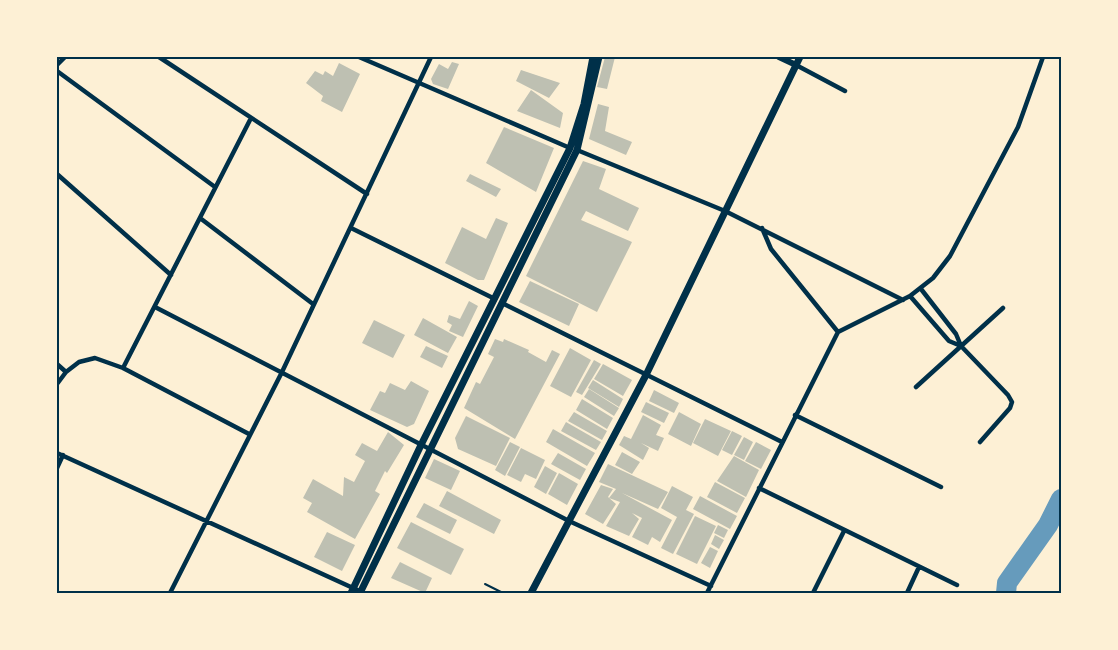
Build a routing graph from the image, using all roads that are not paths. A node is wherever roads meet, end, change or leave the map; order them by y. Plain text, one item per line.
1 (65, 57) edge
2 (159, 57) edge
3 (359, 57) edge
4 (431, 57) edge
5 (587, 57) edge
6 (593, 57) edge
7 (599, 57) edge
8 (779, 57) edge
9 (800, 57) edge
10 (1043, 57) edge
11 (57, 65) edge
12 (796, 65) junction
13 (57, 71) edge
14 (590, 74) junction
15 (421, 83) junction
16 (845, 91) dead end
17 (250, 120) junction
18 (573, 149) junction
19 (57, 174) edge
20 (215, 187) junction
21 (367, 194) junction
22 (725, 211) junction
23 (200, 218) junction
24 (351, 228) junction
25 (762, 228) junction
26 (171, 274) junction
27 (921, 289) junction
28 (910, 296) junction
29 (495, 299) junction
30 (903, 300) junction
31 (314, 304) junction
32 (502, 304) junction
33 (155, 307) junction
34 (1003, 308) dead end
35 (838, 332) junction
36 (961, 346) junction
37 (57, 364) edge
38 (123, 368) junction
39 (66, 372) junction
40 (282, 372) junction
41 (646, 375) junction
42 (57, 384) edge
43 (916, 387) dead end
44 (795, 415) junction
45 (249, 434) junction
46 (782, 442) junction
47 (980, 442) dead end
48 (421, 445) junction
49 (431, 450) junction
50 (57, 453) edge
51 (63, 455) junction
52 (57, 468) edge
53 (942, 487) dead end
54 (759, 488) junction
55 (569, 520) junction
56 (206, 523) junction
57 (844, 531) junction
58 (919, 567) junction
59 (485, 584) dead end
60 (957, 585) dead end
61 (711, 586) junction
62 (358, 592) edge
63 (170, 593) edge
64 (503, 593) edge
65 (531, 593) edge
66 (707, 593) edge
67 (813, 593) edge
68 (907, 593) edge

1 - 11 street
2 - 17 street
3 - 15 street
4 - 15 street
5 - 14 main road
6 - 14 main road
7 - 18 main road
8 - 12 street
9 - 12 main road
10 - 27 street
12 - 16 street
12 - 22 main road
13 - 20 street
14 - 18 main road
15 - 18 street
15 - 21 street
17 - 20 street
17 - 21 street
18 - 22 street
18 - 29 main road
18 - 32 main road
19 - 26 street
20 - 23 street
21 - 24 street
22 - 25 street
22 - 41 main road
23 - 26 street
23 - 31 street
24 - 29 street
24 - 31 street
25 - 30 street
25 - 35 street
26 - 33 street
27 - 28 street
27 - 36 street
28 - 30 street
28 - 36 street
29 - 32 street
29 - 48 main road
30 - 35 street
31 - 40 street
32 - 41 street
32 - 49 main road
33 - 38 street
33 - 40 street
34 - 36 street
35 - 44 street
36 - 43 street
36 - 47 street
37 - 39 street
38 - 39 street
38 - 45 street
39 - 42 street
40 - 45 street
40 - 48 street
41 - 46 street
41 - 55 main road
44 - 46 street
44 - 53 street
45 - 56 street
46 - 54 street
48 - 49 street
48 - 62 main road
49 - 55 street
49 - 62 main road
50 - 51 street
51 - 52 street
51 - 56 street
54 - 57 street
54 - 61 street
55 - 61 street
55 - 65 main road
56 - 62 street
56 - 63 street
57 - 58 street
57 - 67 street
58 - 60 street
58 - 68 street
59 - 64 lane
61 - 66 street

